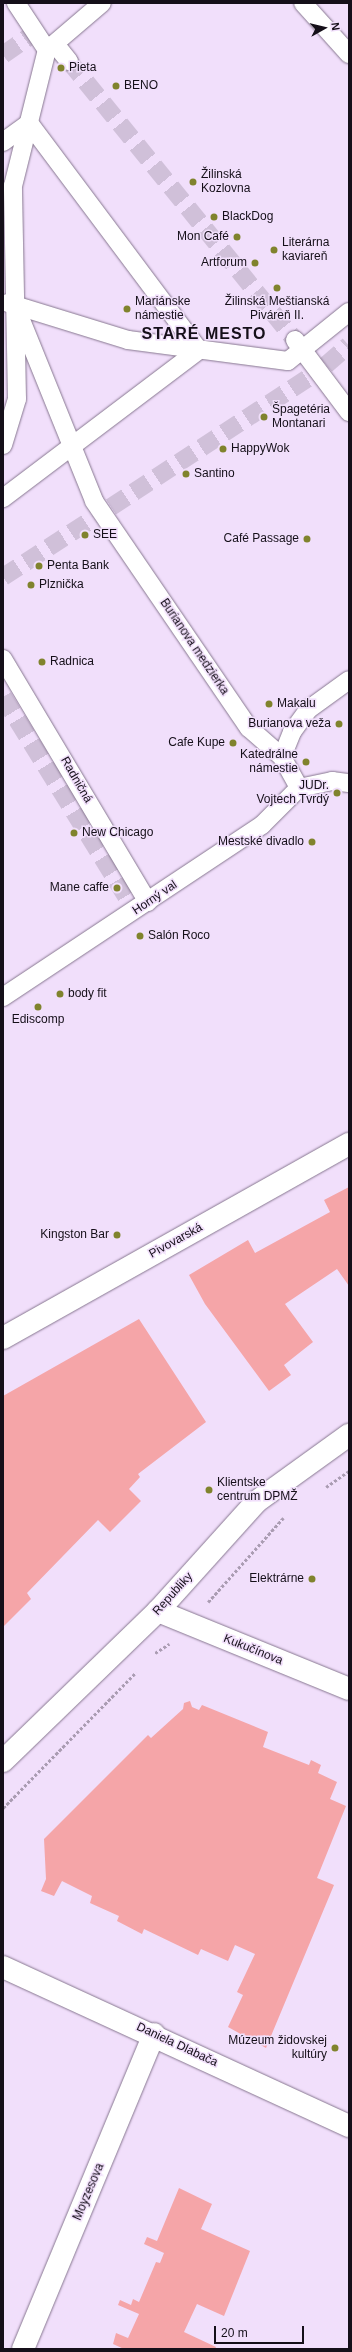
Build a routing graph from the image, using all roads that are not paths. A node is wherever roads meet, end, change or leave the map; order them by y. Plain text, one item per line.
1 (16, 3) edge
2 (102, 3) edge
3 (303, 3) edge
4 (51, 47) junction
5 (349, 54) edge
6 (69, 61) tunnel mouth
7 (29, 123) junction
8 (3, 142) edge
9 (9, 303) edge
10 (349, 312) edge
11 (299, 344) junction
12 (199, 350) junction
13 (349, 412) edge
14 (3, 445) edge
15 (72, 446) junction
16 (3, 498) edge
17 (3, 659) edge
18 (349, 680) edge
19 (282, 757) junction
20 (349, 783) edge
21 (299, 788) junction
22 (137, 904) junction
23 (3, 997) edge
24 (349, 1144) edge
25 (3, 1338) edge
26 (349, 1435) edge
27 (158, 1611) junction
28 (349, 1688) edge
29 (3, 1760) edge
30 (3, 1968) edge
31 (154, 2034) junction
32 (349, 2126) edge
33 (23, 2349) edge

1 - 4 street
2 - 4 street
3 - 5 street
4 - 6 street
4 - 7 street
7 - 8 street
7 - 9 street
7 - 12 street
9 - 12 street
9 - 14 street
9 - 15 street
10 - 11 street
11 - 12 street
11 - 13 street
12 - 15 street
15 - 16 street
15 - 19 street, Burianova medzierka
17 - 22 street, Radničná
18 - 19 street
19 - 21 street, Burianova medzierka
20 - 21 street
21 - 22 street, Horný val
22 - 23 street, Horný val
24 - 25 street, Pivovarská
26 - 27 street, Republiky
27 - 28 street, Kukučínova
27 - 29 street, Republiky
30 - 31 street, Daniela Dlabača
31 - 32 street, Daniela Dlabača
31 - 33 street, Moyzesova

